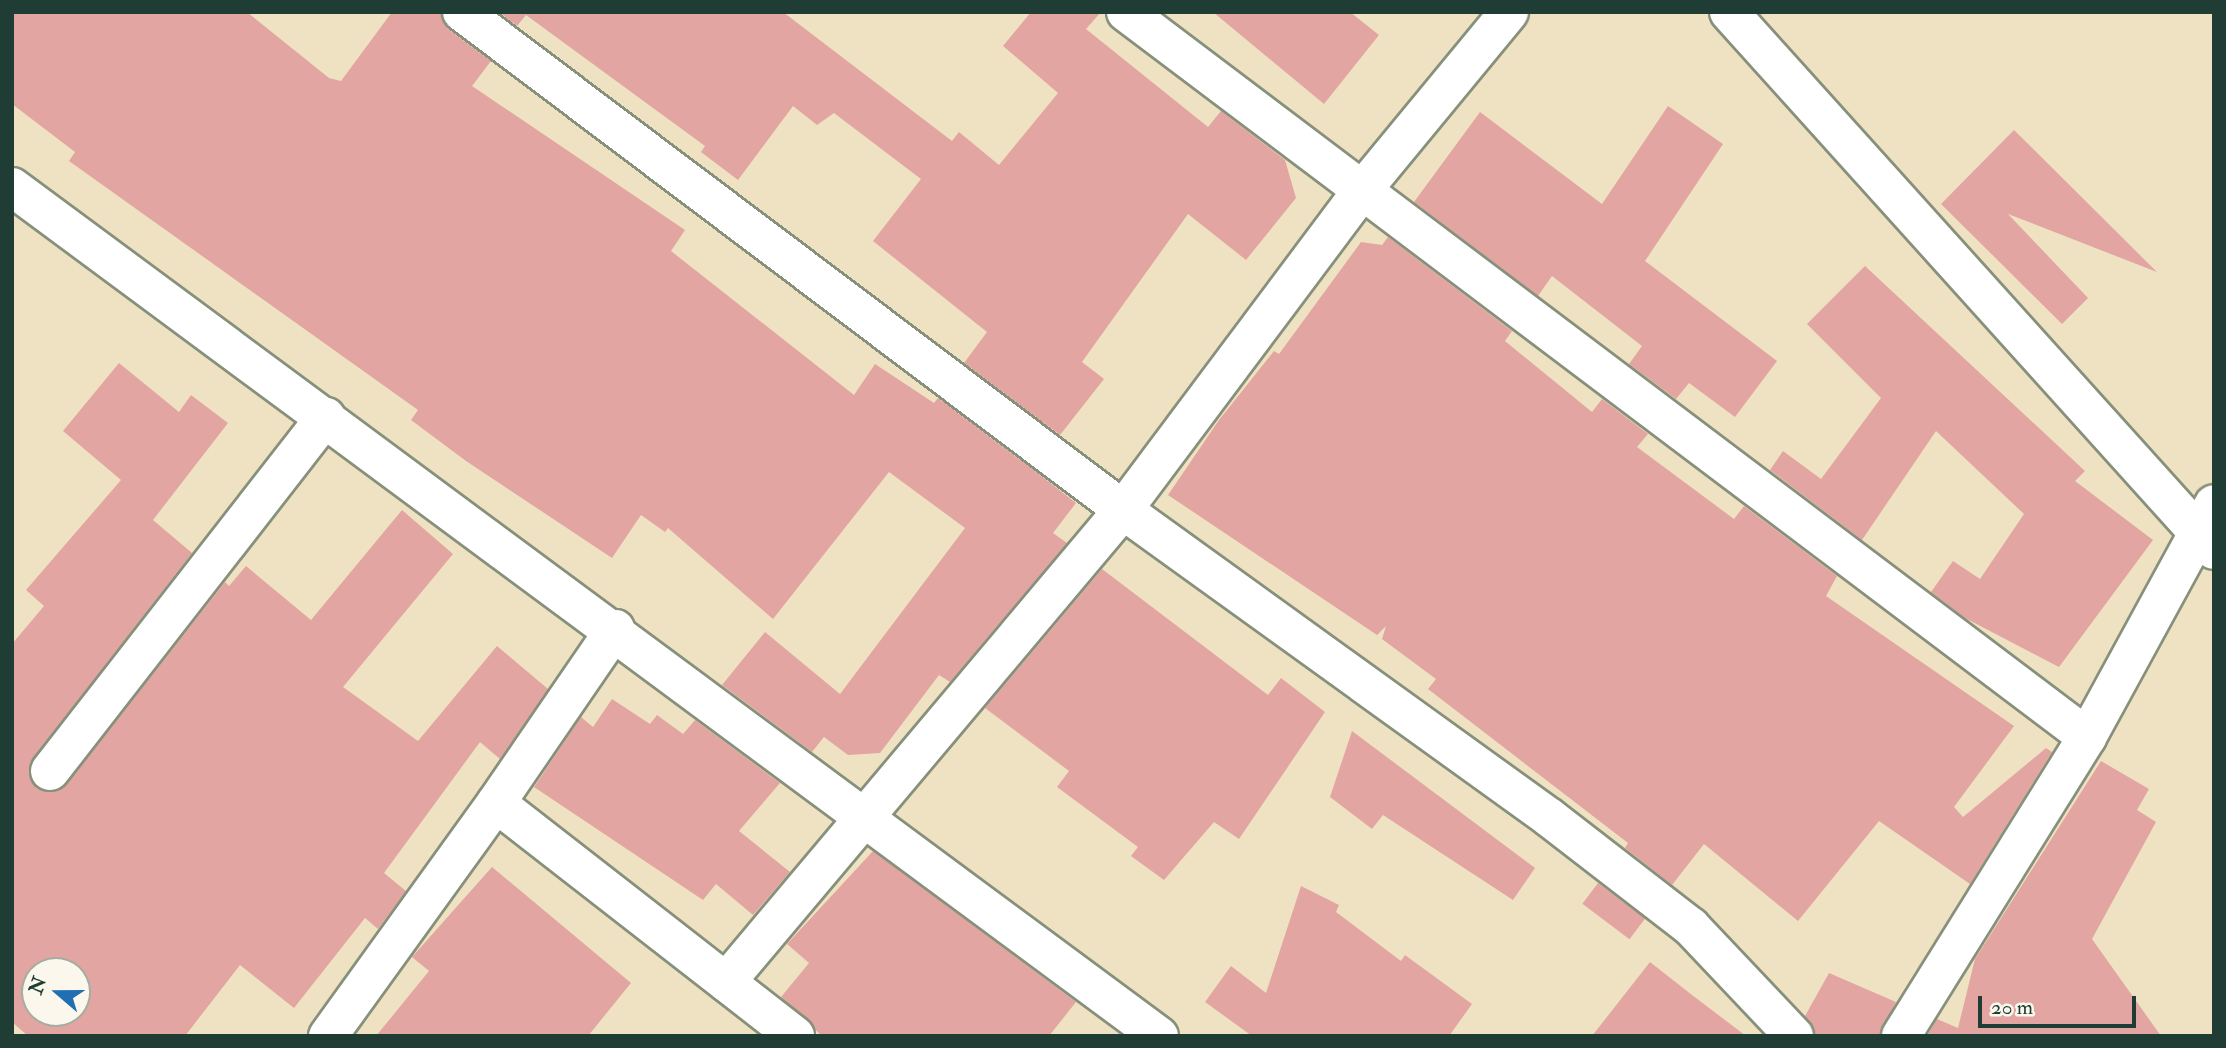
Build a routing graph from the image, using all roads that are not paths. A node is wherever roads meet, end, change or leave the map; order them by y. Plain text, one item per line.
1 (462, 12) edge
2 (1126, 12) edge
3 (1509, 12) edge
4 (1729, 12) edge
5 (12, 187) edge
6 (1360, 193) junction
7 (326, 418) junction
8 (1123, 510) junction
9 (2208, 529) edge
10 (615, 629) junction
11 (2087, 737) junction
12 (50, 771) dead end
13 (496, 803) junction
14 (864, 816) junction
15 (726, 982) junction
16 (328, 1036) edge
17 (795, 1036) edge
18 (1159, 1036) edge
19 (1794, 1036) edge
20 (1901, 1036) edge

1 - 8 street
2 - 6 street
3 - 6 street
4 - 9 street
5 - 7 street
6 - 8 street
6 - 11 street
7 - 10 street
7 - 12 street
8 - 14 street
8 - 19 street
9 - 11 street
10 - 13 street
10 - 14 street
11 - 20 street
13 - 15 street
13 - 16 street
14 - 15 street
14 - 18 street
15 - 17 street

